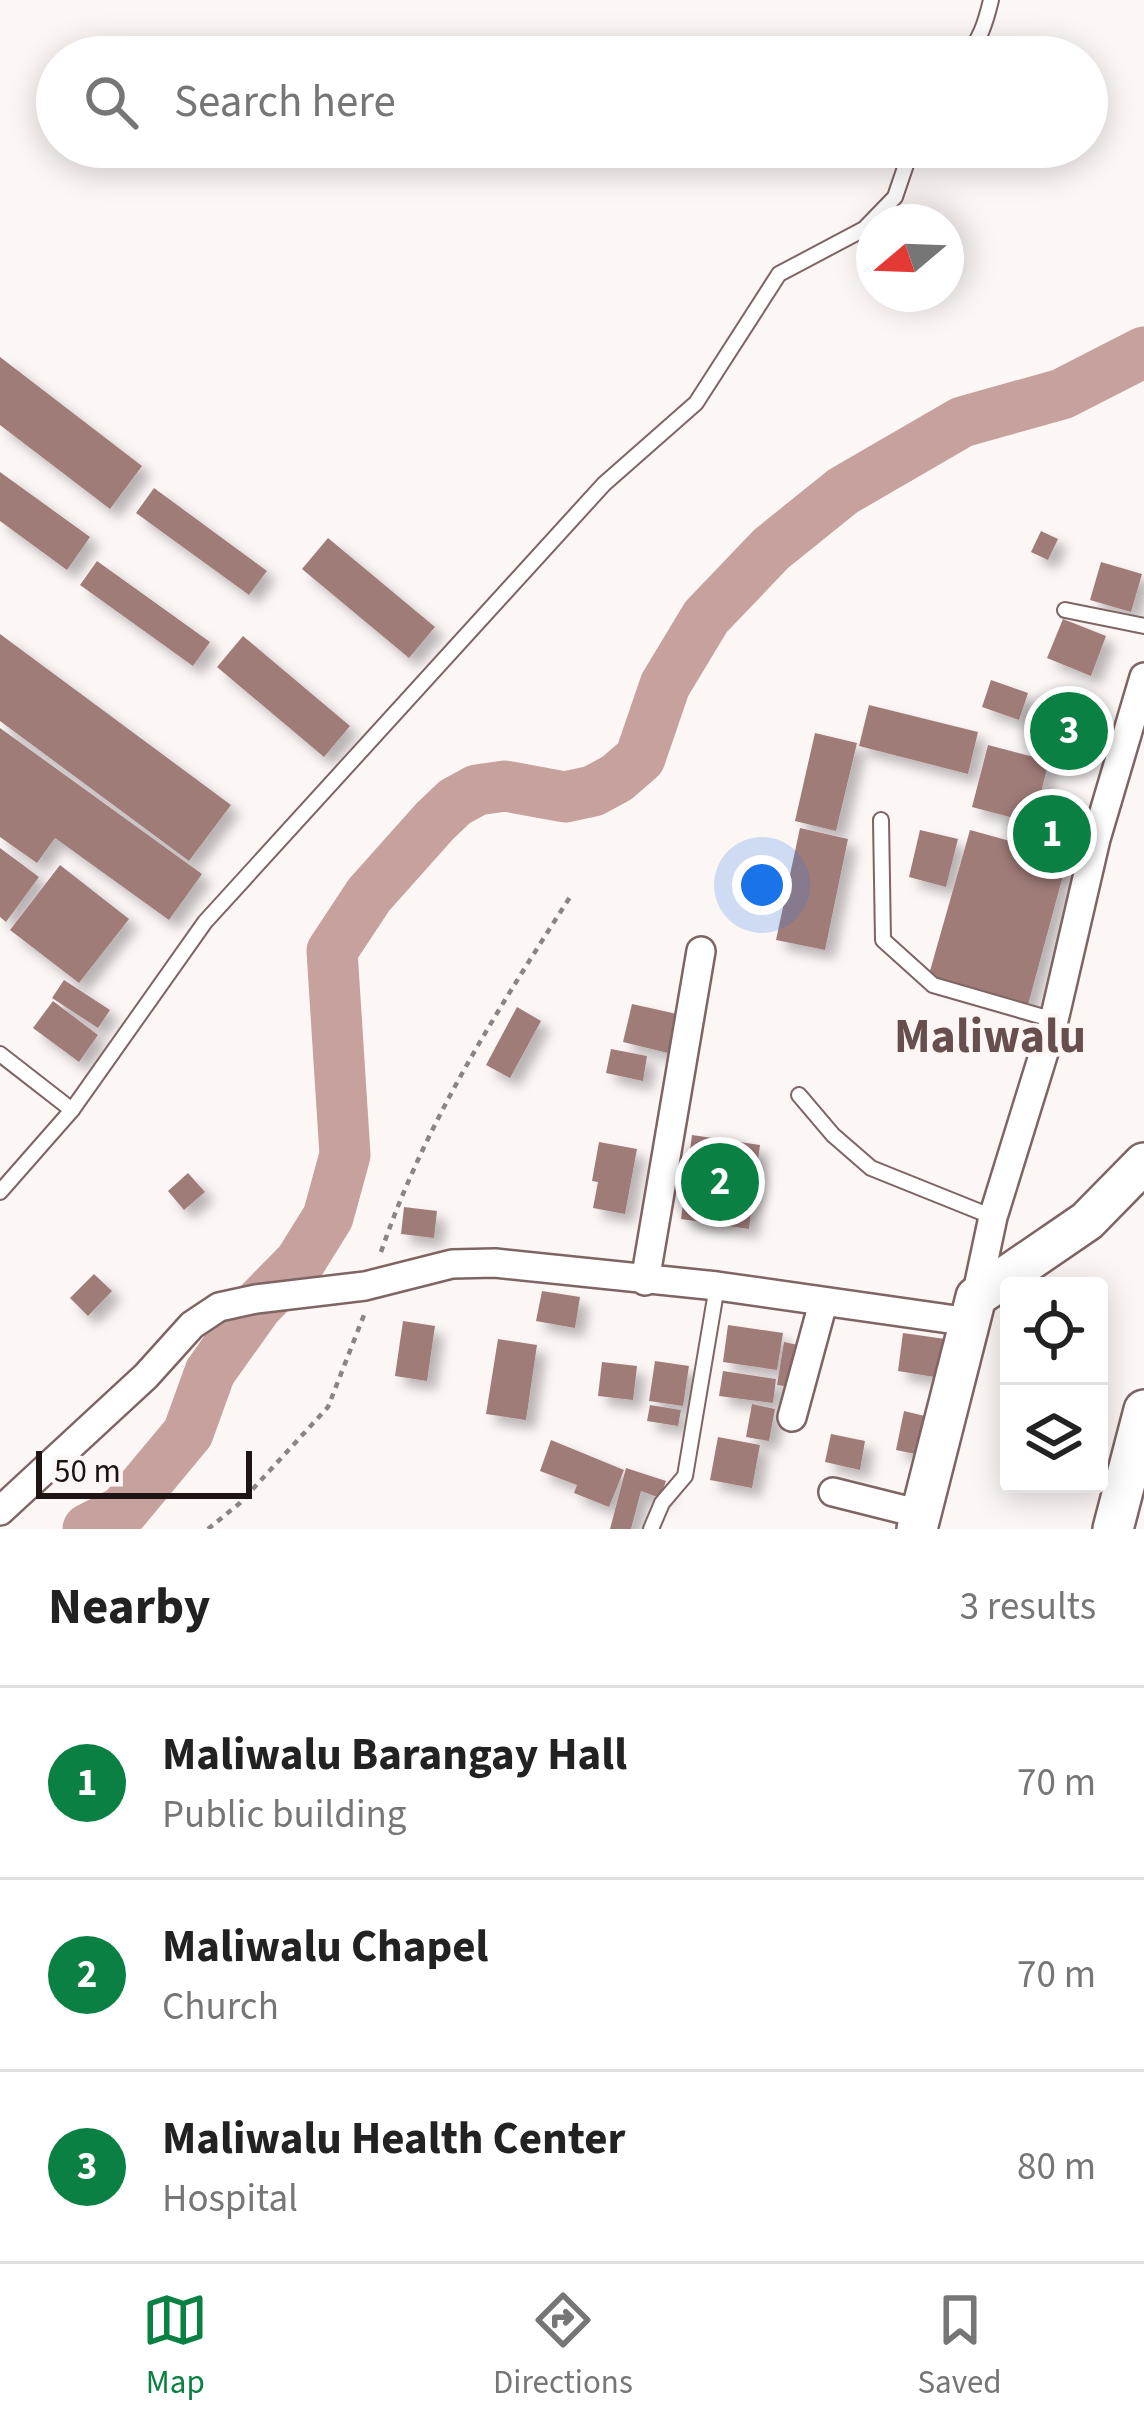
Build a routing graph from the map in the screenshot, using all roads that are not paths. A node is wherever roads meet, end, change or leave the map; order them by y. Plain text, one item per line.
1 (992, 0) edge
2 (979, 36) edge
3 (905, 168) edge
4 (1065, 610) dead end
5 (1144, 626) edge
6 (1144, 676) edge
7 (881, 820) dead end
8 (701, 951) dead end
9 (1054, 1020) junction
10 (0, 1054) edge
11 (799, 1095) dead end
12 (72, 1110) junction
13 (1144, 1163) edge
14 (0, 1192) edge
15 (993, 1217) junction
16 (645, 1281) junction
17 (717, 1286) junction
18 (823, 1303) junction
19 (973, 1310) junction
20 (1144, 1410) edge
21 (792, 1417) dead end
22 (833, 1492) dead end
23 (0, 1511) edge
24 (919, 1522) edge
25 (651, 1529) edge
26 (1113, 1529) edge

1 - 2 lane
3 - 12 lane
4 - 5 lane
6 - 9 street
7 - 9 lane
8 - 16 street
9 - 15 street
10 - 12 lane
11 - 15 lane
12 - 14 lane
13 - 19 street
15 - 19 street
16 - 17 street
16 - 23 street
17 - 18 street
17 - 25 lane
18 - 19 street
18 - 21 street
19 - 24 street
20 - 26 street
22 - 24 street

